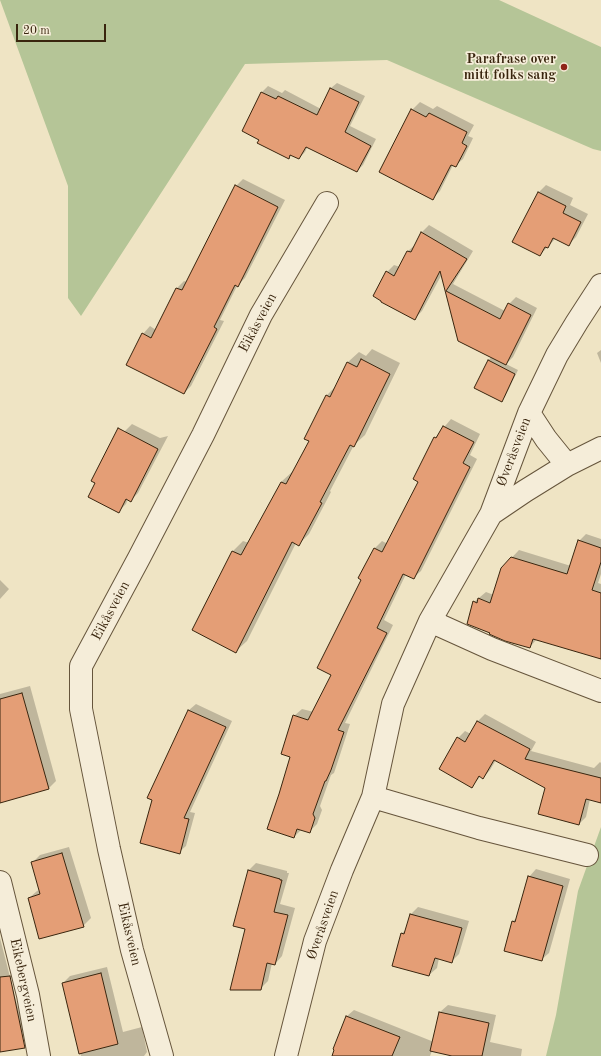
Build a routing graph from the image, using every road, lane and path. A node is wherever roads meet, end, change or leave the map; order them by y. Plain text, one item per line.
1 (327, 203) dead end
2 (601, 285) edge
3 (529, 413) junction
4 (601, 448) edge
5 (567, 465) junction
6 (491, 514) junction
7 (430, 621) junction
8 (601, 691) edge
9 (373, 797) junction
10 (587, 855) dead end
11 (0, 882) edge
12 (39, 1056) edge
13 (162, 1056) edge
14 (286, 1056) edge

1 - 13 street, Eikåsveien
2 - 3 street, Øveråsveien
3 - 5 street
3 - 6 street, Øveråsveien
4 - 5 street
5 - 6 street
6 - 7 street, Øveråsveien
7 - 8 street
7 - 9 street, Øveråsveien
9 - 10 street
9 - 14 street, Øveråsveien
11 - 12 street, Eikebergveien

